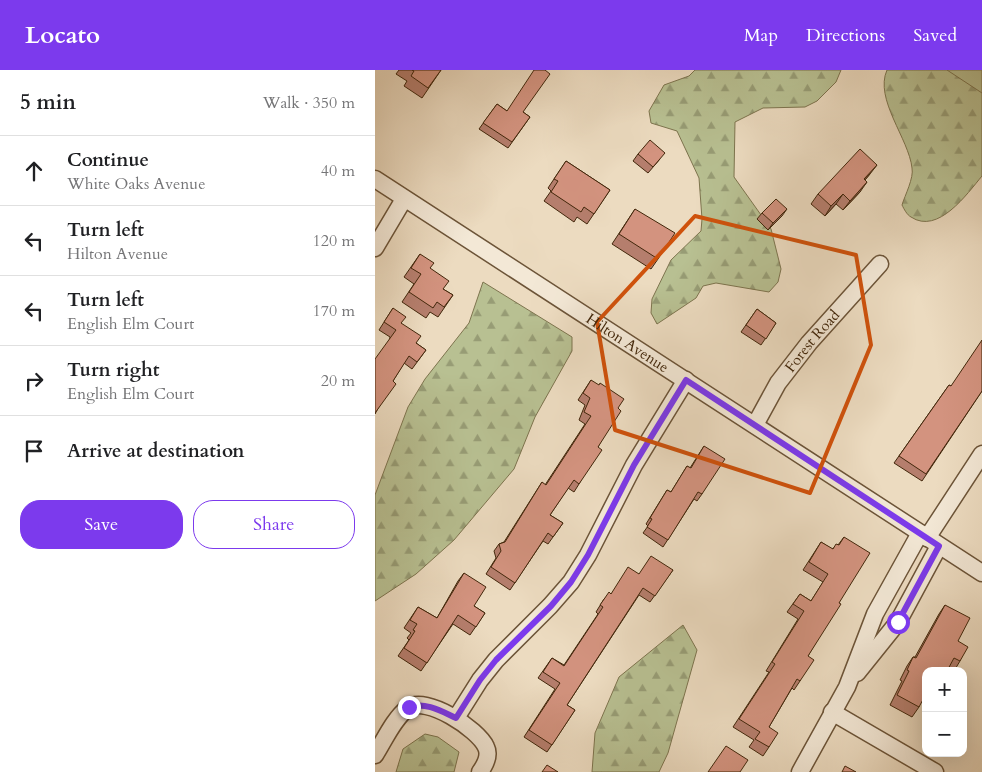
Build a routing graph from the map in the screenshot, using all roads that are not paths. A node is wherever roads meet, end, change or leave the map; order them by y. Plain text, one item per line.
1 (375, 179) edge
2 (404, 199) junction
3 (375, 248) edge
4 (880, 264) dead end
5 (686, 380) junction
6 (755, 425) junction
7 (982, 454) edge
8 (929, 539) junction
9 (982, 573) edge
10 (847, 687) junction
11 (832, 712) junction
12 (456, 718) junction
13 (375, 755) edge
14 (481, 772) edge
15 (800, 772) edge
16 (935, 772) edge

1 - 2 street, Hilton Avenue
2 - 3 street
2 - 5 street, Hilton Avenue
4 - 6 street, Forest Road
5 - 6 street, Hilton Avenue
5 - 12 street
6 - 8 street, Hilton Avenue
7 - 8 street
8 - 9 street, Hilton Avenue
8 - 10 street
8 - 10 street
10 - 11 street
11 - 15 street
11 - 16 street
12 - 13 street
12 - 14 street

